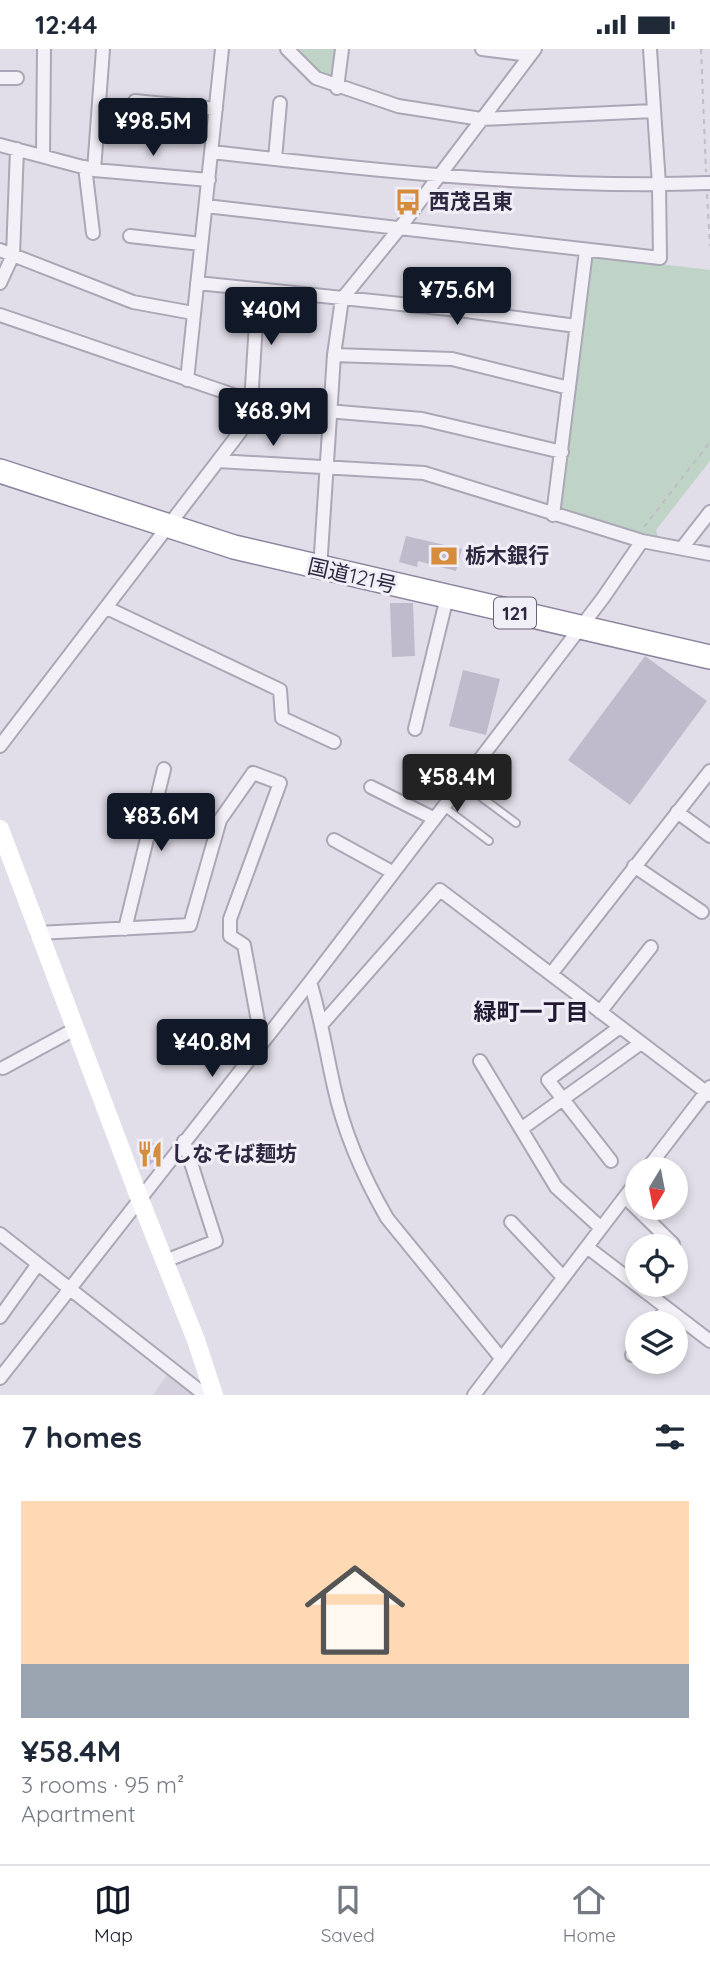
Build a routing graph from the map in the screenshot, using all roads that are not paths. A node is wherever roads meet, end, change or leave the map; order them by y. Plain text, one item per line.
1 (44, 49) edge
2 (103, 49) edge
3 (222, 49) edge
4 (287, 49) edge
5 (342, 49) edge
6 (482, 49) edge
7 (650, 49) edge
8 (532, 52) edge
9 (0, 78) edge
10 (17, 78) dead end
11 (337, 87) junction
12 (135, 101) dead end
13 (280, 103) dead end
14 (216, 109) junction
15 (653, 111) junction
16 (481, 119) junction
17 (0, 145) edge
18 (17, 149) junction
19 (212, 152) junction
20 (43, 155) junction
21 (275, 159) junction
22 (90, 169) junction
23 (440, 175) junction
24 (209, 180) junction
25 (708, 184) edge
26 (659, 185) junction
27 (206, 207) junction
28 (399, 229) junction
29 (93, 233) dead end
30 (130, 236) dead end
31 (201, 244) junction
32 (586, 251) junction
33 (6, 252) edge
34 (0, 283) edge
35 (197, 283) junction
36 (258, 291) junction
37 (342, 299) junction
38 (193, 313) junction
39 (0, 315) edge
40 (576, 326) junction
41 (334, 355) junction
42 (187, 380) junction
43 (569, 388) junction
44 (251, 401) junction
45 (291, 408) dead end
46 (331, 410) junction
47 (562, 452) junction
48 (218, 461) junction
49 (327, 469) junction
50 (0, 471) edge
51 (710, 512) edge
52 (553, 515) junction
53 (168, 527) junction
54 (640, 537) junction
55 (682, 548) junction
56 (710, 554) edge
57 (320, 569) junction
58 (447, 597) junction
59 (107, 608) junction
60 (579, 628) junction
61 (710, 657) edge
62 (415, 729) dead end
63 (334, 742) dead end
64 (0, 746) edge
65 (164, 769) dead end
66 (709, 773) edge
67 (461, 782) junction
68 (371, 787) dead end
69 (443, 806) junction
70 (677, 813) junction
71 (433, 818) junction
72 (516, 823) dead end
73 (0, 829) edge
74 (710, 836) edge
75 (334, 840) dead end
76 (489, 841) dead end
77 (634, 866) junction
78 (392, 872) junction
79 (702, 912) dead end
80 (125, 929) junction
81 (38, 933) junction
82 (651, 947) dead end
83 (551, 974) junction
84 (310, 982) junction
85 (600, 1012) junction
86 (323, 1023) junction
87 (620, 1027) junction
88 (75, 1029) junction
89 (262, 1043) junction
90 (641, 1043) junction
91 (480, 1061) dead end
92 (4, 1069) dead end
93 (709, 1092) edge
94 (564, 1100) junction
95 (521, 1129) junction
96 (184, 1141) junction
97 (657, 1157) edge
98 (611, 1161) dead end
99 (139, 1197) junction
100 (625, 1197) edge
101 (648, 1220) edge
102 (511, 1222) dead end
103 (601, 1228) junction
104 (0, 1234) edge
105 (663, 1234) edge
106 (587, 1247) junction
107 (165, 1261) junction
108 (38, 1264) junction
109 (563, 1277) junction
110 (68, 1288) junction
111 (667, 1308) junction
112 (665, 1311) edge
113 (0, 1317) edge
114 (710, 1341) edge
115 (500, 1358) junction
116 (0, 1378) edge
117 (476, 1394) edge
118 (205, 1395) edge
119 (214, 1395) edge

1 - 20 street
2 - 22 street
3 - 14 street
4 - 11 street
5 - 11 street
6 - 8 street
7 - 15 street
8 - 16 street
9 - 10 street
11 - 16 street
12 - 14 street
13 - 21 street
14 - 19 street
15 - 16 street
15 - 26 street
16 - 23 street
17 - 18 street
18 - 20 street
18 - 33 street
19 - 21 street
19 - 24 street
20 - 22 street
21 - 23 street
22 - 24 street
22 - 29 street
23 - 26 street
23 - 28 street
24 - 27 street
25 - 26 street
26 - 32 street
27 - 28 street
27 - 31 street
28 - 32 street
28 - 37 street
30 - 31 street
31 - 35 street
32 - 40 street
33 - 34 street
33 - 38 street
35 - 36 street
35 - 38 street
36 - 37 street
36 - 44 street
37 - 40 street
37 - 41 street
38 - 42 street
39 - 42 street
40 - 43 street
41 - 43 street
41 - 46 street
42 - 44 street
43 - 47 street
44 - 48 street
45 - 46 street
46 - 47 street
46 - 49 street
47 - 52 street
48 - 49 street
48 - 53 street
49 - 52 street
49 - 57 street
50 - 53 highway, 国道121号 / 121
51 - 55 street
52 - 54 street
53 - 57 highway, 国道121号 / 121
53 - 59 street
54 - 55 street
54 - 60 street
55 - 56 street
57 - 58 highway, 国道121号 / 121
58 - 60 highway, 国道121号 / 121
58 - 62 street
59 - 63 street
59 - 64 street
60 - 61 highway, 国道121号 / 121
60 - 67 street
65 - 80 street
66 - 70 street
67 - 69 street
67 - 72 lane
68 - 71 street
69 - 71 street
69 - 76 lane
70 - 74 street
70 - 77 street
71 - 78 street
73 - 81 street
75 - 78 street
77 - 79 street
77 - 83 street
78 - 84 street
80 - 81 street
80 - 89 street
81 - 88 street
82 - 85 street
83 - 85 street
83 - 86 street
84 - 86 street
84 - 89 street
85 - 87 street
86 - 115 street
87 - 90 street
87 - 94 street
88 - 92 street
88 - 99 street
89 - 96 street
90 - 93 street
90 - 94 street
91 - 95 street
93 - 97 street
94 - 95 street
94 - 98 street
95 - 103 street
96 - 99 street
96 - 107 street
99 - 107 street
99 - 110 street
100 - 103 street
101 - 105 street
102 - 109 street
103 - 106 street
104 - 108 street
106 - 109 street
106 - 111 street
107 - 119 street
108 - 110 street
108 - 113 street
109 - 115 street
110 - 116 street
110 - 118 street
111 - 112 street
111 - 114 street
115 - 117 street

